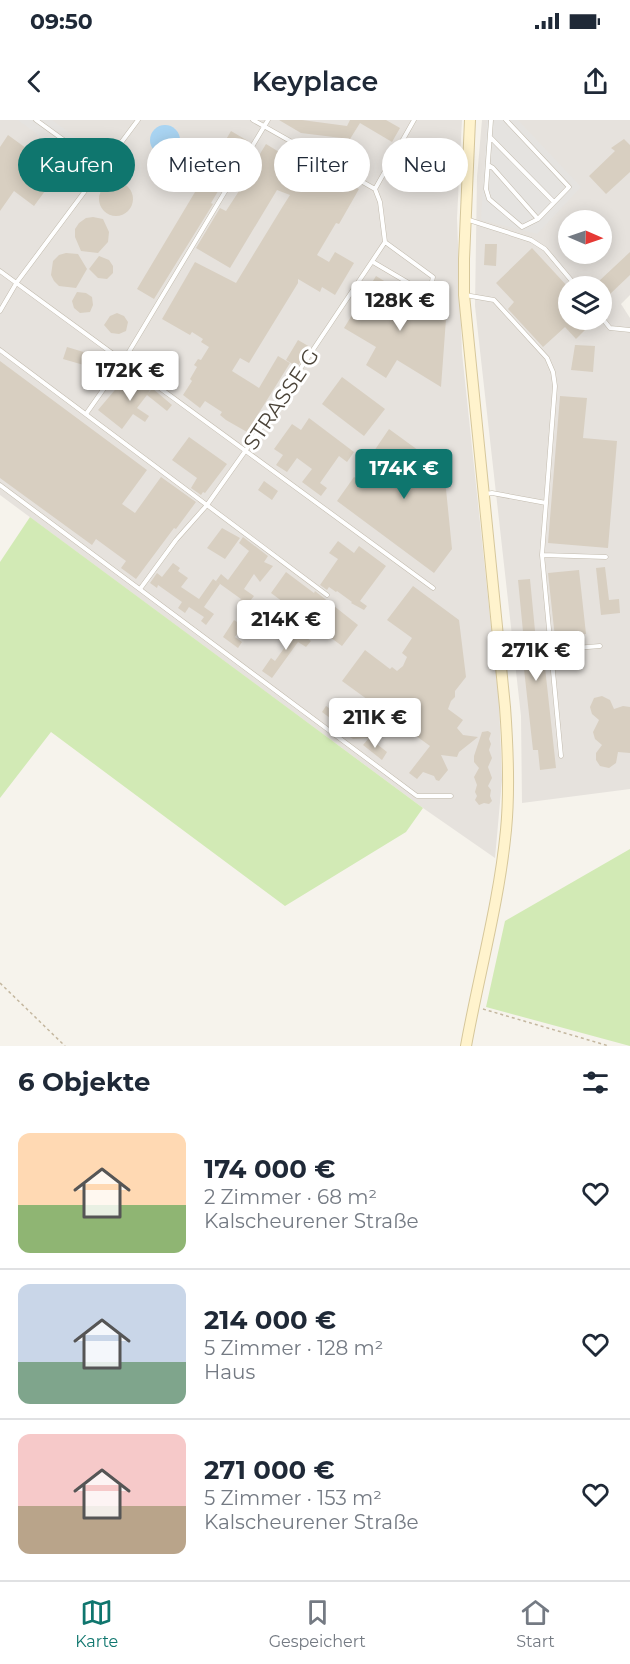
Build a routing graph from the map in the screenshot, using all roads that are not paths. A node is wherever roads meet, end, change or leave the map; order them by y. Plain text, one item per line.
1 (36, 120) edge
2 (138, 120) edge
3 (253, 120) edge
4 (268, 120) edge
5 (414, 120) edge
6 (470, 120) edge
7 (491, 120) edge
8 (506, 120) edge
9 (262, 126) junction
10 (490, 136) junction
11 (61, 138) edge
12 (126, 138) edge
13 (488, 165) junction
14 (375, 189) junction
15 (83, 192) edge
16 (554, 203) junction
17 (465, 219) junction
18 (538, 219) junction
19 (385, 242) junction
20 (373, 262) junction
21 (0, 271) edge
22 (568, 276) edge
23 (17, 282) junction
24 (464, 295) junction
25 (0, 311) edge
26 (612, 328) edge
27 (630, 330) edge
28 (0, 350) edge
29 (124, 360) junction
30 (86, 414) junction
31 (246, 450) junction
32 (0, 485) edge
33 (483, 494) junction
34 (546, 503) junction
35 (207, 505) junction
36 (542, 555) junction
37 (606, 557) dead end
38 (433, 588) dead end
39 (140, 589) junction
40 (327, 595) dead end
41 (600, 646) dead end
42 (551, 650) junction
43 (561, 756) dead end
44 (451, 796) dead end
45 (466, 1046) edge

1 - 11 lane
2 - 12 lane
3 - 9 lane
4 - 9 lane
5 - 14 lane
6 - 17 main road
7 - 10 lane
8 - 16 lane
9 - 14 lane
9 - 29 lane
10 - 13 lane
10 - 16 lane
13 - 18 lane
13 - 18 lane
14 - 19 lane
15 - 23 lane
16 - 18 lane
17 - 22 lane
17 - 24 main road
19 - 20 lane, STRASSE G
19 - 20 lane
20 - 31 lane, STRASSE G
21 - 23 lane
23 - 25 lane
23 - 29 lane
24 - 33 main road
24 - 34 lane
26 - 27 lane
28 - 30 lane
29 - 30 lane
29 - 31 lane
30 - 35 lane
31 - 35 lane, STRASSE G
31 - 38 lane
32 - 39 lane
33 - 34 lane
33 - 45 main road
34 - 36 lane
35 - 39 lane, STRASSE G
35 - 40 lane
36 - 37 lane
36 - 42 lane
39 - 44 lane
41 - 42 lane
42 - 43 lane

